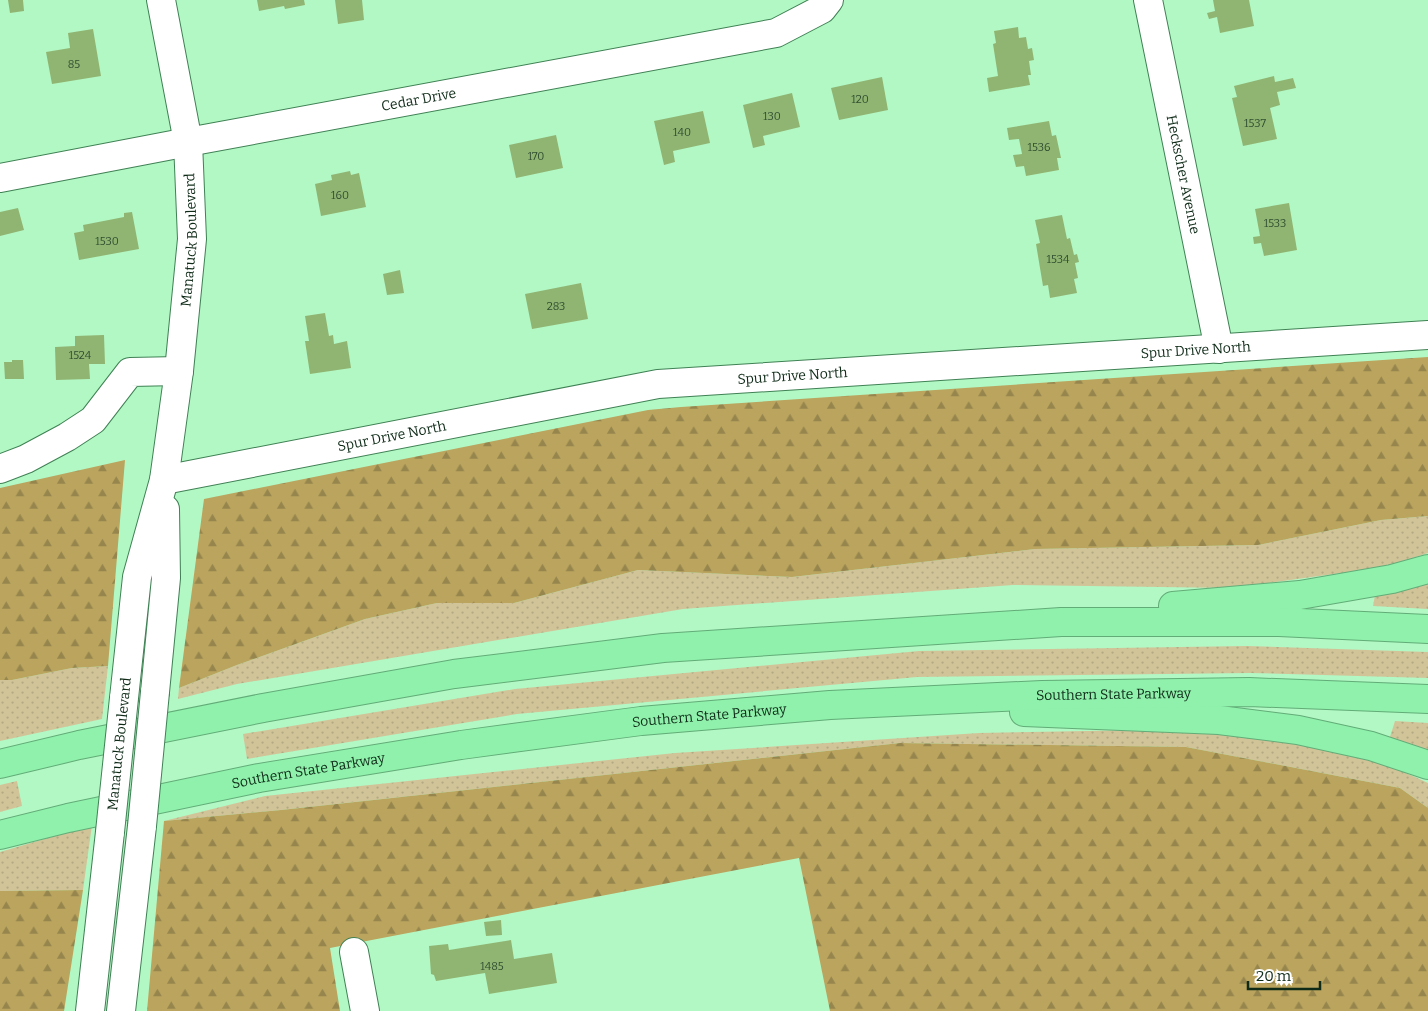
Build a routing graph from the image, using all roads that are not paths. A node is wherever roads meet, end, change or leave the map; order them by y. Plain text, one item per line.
1 (162, 0) edge
2 (829, 0) edge
3 (1148, 0) edge
4 (188, 142) junction
5 (0, 178) edge
6 (1428, 335) edge
7 (1219, 349) junction
8 (178, 371) junction
9 (0, 469) edge
10 (164, 480) junction
11 (1428, 569) edge
12 (1428, 629) edge
13 (864, 635) junction
14 (1428, 700) edge
15 (830, 705) junction
16 (0, 764) edge
17 (1428, 765) edge
18 (0, 835) edge
19 (354, 952) dead end
20 (90, 1011) edge
21 (121, 1011) edge
22 (365, 1011) edge

1 - 4 street, Manatuck Boulevard
2 - 4 street, Cedar Drive
3 - 7 street, Heckscher Avenue
4 - 5 street, Cedar Drive
4 - 8 street, Manatuck Boulevard
6 - 7 street, Spur Drive North
7 - 10 street, Spur Drive North
8 - 9 street
8 - 10 street, Manatuck Boulevard
10 - 20 street, Manatuck Boulevard, bridge
10 - 21 street, Manatuck Boulevard, bridge
11 - 13 highway
12 - 13 highway
13 - 16 highway
14 - 15 highway, Southern State Parkway
15 - 17 highway
15 - 18 highway, Southern State Parkway
19 - 22 street

